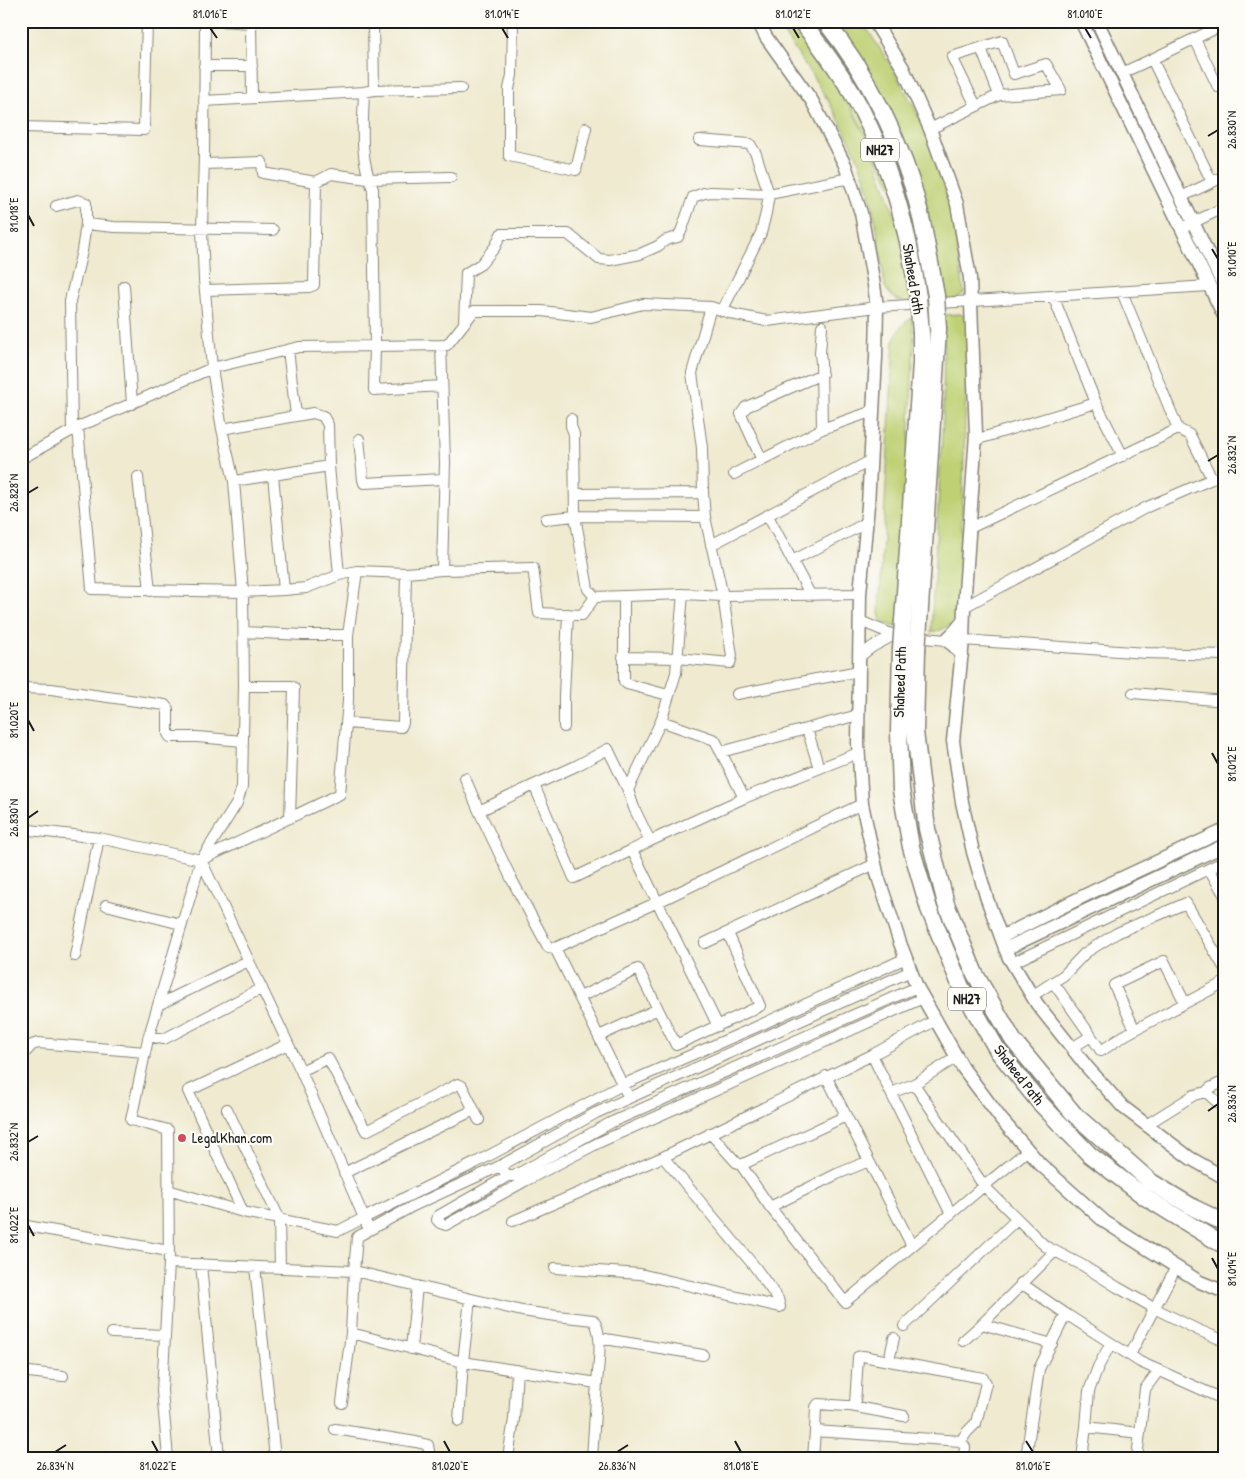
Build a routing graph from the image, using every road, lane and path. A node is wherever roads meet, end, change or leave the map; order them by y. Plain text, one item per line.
1 (147, 21) edge
2 (205, 21) edge
3 (221, 21) edge
4 (373, 21) edge
5 (513, 21) edge
6 (758, 21) edge
7 (801, 21) edge
8 (825, 21) edge
9 (874, 21) edge
10 (1081, 21) edge
11 (1097, 21) edge
12 (1225, 24) edge
13 (1196, 39) junction
14 (981, 48) junction
15 (1152, 59) junction
16 (204, 66) junction
17 (252, 66) junction
18 (1122, 73) junction
19 (1225, 83) edge
20 (461, 88) dead end
21 (369, 91) junction
22 (1000, 95) junction
23 (252, 98) junction
24 (204, 100) junction
25 (976, 106) junction
26 (21, 127) edge
27 (586, 128) dead end
28 (930, 129) junction
29 (699, 140) dead end
30 (204, 164) junction
31 (1225, 176) edge
32 (451, 178) dead end
33 (850, 178) junction
34 (368, 179) junction
35 (316, 182) junction
36 (1212, 182) junction
37 (769, 194) junction
38 (1181, 197) junction
39 (56, 206) dead end
40 (1225, 207) edge
41 (86, 224) junction
42 (1187, 225) junction
43 (202, 230) junction
44 (273, 230) dead end
45 (124, 286) dead end
46 (1209, 286) junction
47 (1225, 289) edge
48 (206, 290) junction
49 (1122, 292) junction
50 (1053, 296) junction
51 (971, 301) junction
52 (711, 307) junction
53 (877, 307) junction
54 (722, 311) junction
55 (1225, 318) edge
56 (464, 323) junction
57 (822, 326) dead end
58 (375, 345) junction
59 (441, 345) junction
60 (288, 350) junction
61 (212, 368) junction
62 (822, 374) junction
63 (442, 386) junction
64 (1096, 403) junction
65 (132, 404) junction
66 (873, 411) junction
67 (296, 415) junction
68 (571, 419) dead end
69 (75, 428) junction
70 (222, 429) junction
71 (822, 429) junction
72 (1178, 429) junction
73 (359, 439) dead end
74 (975, 440) junction
75 (1123, 456) junction
76 (21, 459) edge
77 (762, 460) junction
78 (870, 461) junction
79 (329, 466) junction
80 (734, 474) dead end
81 (273, 475) junction
82 (1225, 476) edge
83 (138, 477) dead end
84 (444, 479) junction
85 (1212, 480) junction
86 (234, 481) junction
87 (703, 493) junction
88 (576, 494) junction
89 (575, 516) junction
90 (768, 516) junction
91 (705, 517) junction
92 (546, 519) dead end
93 (866, 523) junction
94 (970, 528) junction
95 (711, 545) junction
96 (792, 561) junction
97 (442, 570) junction
98 (357, 571) junction
99 (406, 573) junction
100 (339, 575) junction
101 (284, 590) junction
102 (150, 591) junction
103 (243, 592) junction
104 (683, 594) junction
105 (810, 594) junction
106 (860, 594) junction
107 (624, 596) junction
108 (723, 596) junction
109 (595, 598) junction
110 (964, 607) junction
111 (568, 614) junction
112 (860, 621) junction
113 (961, 630) junction
114 (244, 632) junction
115 (348, 635) junction
116 (907, 636) junction
117 (941, 640) junction
118 (962, 655) junction
119 (1225, 655) edge
120 (623, 657) junction
121 (859, 657) junction
122 (678, 658) junction
123 (859, 672) junction
124 (244, 686) junction
125 (21, 688) edge
126 (1133, 693) dead end
127 (737, 694) dead end
128 (668, 695) junction
129 (1225, 701) edge
130 (858, 715) junction
131 (661, 720) junction
132 (346, 723) junction
133 (564, 727) dead end
134 (807, 729) junction
135 (243, 741) junction
136 (721, 752) junction
137 (858, 753) junction
138 (819, 768) junction
139 (464, 778) dead end
140 (534, 786) junction
141 (628, 790) junction
142 (744, 798) junction
143 (862, 804) junction
144 (479, 811) junction
145 (290, 818) junction
146 (21, 830) edge
147 (1225, 830) edge
148 (99, 838) junction
149 (650, 841) junction
150 (1225, 845) edge
151 (632, 850) junction
152 (23, 851) dead end
153 (201, 860) junction
154 (1225, 861) edge
155 (21, 864) edge
156 (875, 864) junction
157 (1209, 869) junction
158 (1225, 896) edge
159 (658, 902) junction
160 (106, 905) dead end
161 (181, 924) junction
162 (728, 933) junction
163 (705, 943) dead end
164 (1003, 943) junction
165 (555, 948) junction
166 (75, 956) dead end
167 (906, 958) junction
168 (248, 961) junction
169 (1012, 963) junction
170 (1225, 969) edge
171 (911, 971) junction
172 (1053, 982) junction
173 (1225, 982) edge
174 (262, 988) junction
175 (920, 993) junction
176 (1032, 996) junction
177 (580, 997) junction
178 (1185, 1003) junction
179 (158, 1006) junction
180 (658, 1009) junction
181 (936, 1020) junction
182 (718, 1026) junction
183 (1135, 1030) junction
184 (148, 1036) junction
185 (599, 1036) junction
186 (1091, 1036) junction
187 (288, 1044) junction
188 (1072, 1048) junction
189 (145, 1052) junction
190 (21, 1055) edge
191 (872, 1055) junction
192 (957, 1057) junction
193 (301, 1071) junction
194 (826, 1076) junction
195 (1225, 1081) edge
196 (914, 1084) junction
197 (622, 1085) junction
198 (1206, 1092) junction
199 (891, 1093) junction
200 (629, 1098) junction
201 (1225, 1108) edge
202 (227, 1109) dead end
203 (474, 1110) junction
204 (846, 1116) junction
205 (479, 1120) dead end
206 (1146, 1125) junction
207 (710, 1132) junction
208 (1028, 1150) junction
209 (663, 1157) junction
210 (869, 1161) junction
211 (741, 1165) junction
212 (500, 1166) junction
213 (344, 1173) junction
214 (508, 1176) junction
215 (1225, 1178) edge
216 (984, 1186) junction
217 (168, 1190) junction
218 (770, 1207) junction
219 (243, 1212) junction
220 (951, 1214) junction
221 (279, 1218) junction
222 (364, 1218) junction
223 (1017, 1219) junction
224 (513, 1221) dead end
225 (1225, 1224) edge
226 (21, 1225) edge
227 (369, 1230) junction
228 (1225, 1245) edge
229 (912, 1246) junction
230 (169, 1251) junction
231 (1055, 1251) junction
232 (169, 1263) junction
233 (201, 1264) junction
234 (255, 1267) junction
235 (1176, 1267) junction
236 (280, 1268) junction
237 (555, 1268) dead end
238 (354, 1271) junction
239 (1022, 1283) junction
240 (418, 1286) junction
241 (1225, 1292) edge
242 (470, 1299) junction
243 (1154, 1308) junction
244 (1066, 1314) junction
245 (982, 1324) junction
246 (904, 1326) dead end
247 (112, 1333) dead end
248 (351, 1333) junction
249 (165, 1336) junction
250 (599, 1338) junction
251 (894, 1338) dead end
252 (963, 1341) dead end
253 (1225, 1341) edge
254 (1111, 1343) junction
255 (1052, 1344) junction
256 (411, 1349) junction
257 (703, 1355) dead end
258 (1130, 1355) junction
259 (889, 1361) junction
260 (463, 1362) junction
261 (517, 1370) junction
262 (1159, 1370) junction
263 (21, 1371) edge
264 (63, 1376) dead end
265 (597, 1383) junction
266 (1225, 1400) edge
267 (342, 1403) dead end
268 (851, 1406) junction
269 (904, 1416) dead end
270 (459, 1421) dead end
271 (1086, 1427) junction
272 (335, 1430) dead end
273 (815, 1430) junction
274 (1140, 1433) junction
275 (961, 1441) junction
276 (168, 1458) edge
277 (220, 1458) edge
278 (275, 1458) edge
279 (430, 1458) edge
280 (508, 1458) edge
281 (592, 1458) edge
282 (812, 1458) edge
283 (964, 1458) edge
284 (1026, 1458) edge
285 (1082, 1458) edge
286 (1137, 1458) edge

1 - 26 street
2 - 16 street
3 - 17 street
4 - 21 street
5 - 27 street
6 - 33 street
7 - 116 highway, Shaheed Path / NH27, bridge
8 - 116 highway, Shaheed Path / NH27, bridge
9 - 28 street
10 - 42 street
11 - 18 street
12 - 13 street
13 - 15 street
13 - 19 street
14 - 22 street
14 - 22 street
14 - 25 street
15 - 18 street
15 - 36 street
16 - 17 street
16 - 24 street
17 - 23 street
18 - 38 street
20 - 21 street
21 - 23 street
21 - 34 street
22 - 25 street
23 - 24 street
24 - 30 street
25 - 28 street
28 - 51 street
29 - 37 street
30 - 35 street
30 - 43 street
31 - 36 street
32 - 34 street
33 - 37 street
33 - 53 street
34 - 35 street
34 - 58 street
35 - 48 street
36 - 38 street
37 - 54 street
37 - 56 street
38 - 42 street
39 - 41 street
40 - 42 street
41 - 43 street
41 - 69 street
42 - 46 street
42 - 47 street
43 - 44 street
43 - 48 street
45 - 65 street
46 - 49 street
46 - 55 street
48 - 61 street
49 - 50 street
49 - 72 street
50 - 51 street
50 - 64 street
51 - 53 street
51 - 74 street
52 - 54 street
52 - 56 street
52 - 87 street
53 - 54 street
53 - 66 street
56 - 59 street
57 - 62 street
58 - 59 street
58 - 60 street
58 - 63 street
59 - 63 street
60 - 61 street
60 - 67 street
61 - 65 street
61 - 70 street
62 - 71 street
62 - 77 street
63 - 84 street
64 - 74 street
64 - 75 street
65 - 69 street
66 - 71 street
66 - 78 street
67 - 70 street
67 - 79 street
68 - 88 street
69 - 76 street
69 - 102 street
70 - 86 street
71 - 77 street
72 - 75 street
72 - 85 street
73 - 84 street
74 - 94 street
75 - 94 street
77 - 80 street
78 - 90 street
78 - 93 street
79 - 81 street
79 - 100 street
81 - 86 street
81 - 101 street
82 - 85 street
83 - 102 street
84 - 97 street
85 - 110 street
86 - 103 street
87 - 88 street
87 - 91 street
88 - 89 street
89 - 91 street
89 - 92 street
89 - 109 street
90 - 95 street
90 - 96 street
91 - 95 street
93 - 96 street
93 - 106 street
94 - 110 street
95 - 108 street
96 - 105 street
97 - 99 street
97 - 111 street
98 - 99 street
98 - 100 street
98 - 115 street
99 - 132 street
100 - 101 street
101 - 103 street
102 - 103 street
103 - 114 street
104 - 107 street
104 - 108 street
104 - 122 street
105 - 106 street
105 - 108 street
106 - 112 street
107 - 109 street
107 - 120 street
108 - 122 street
109 - 111 street
110 - 113 street
111 - 133 street
112 - 116 street
112 - 121 street
113 - 117 street
113 - 118 street
113 - 119 street
114 - 115 street
114 - 124 street
115 - 132 street
116 - 117 street
116 - 121 street
116 - 225 highway, Shaheed Path / NH27
116 - 228 highway, Shaheed Path / NH27
117 - 118 street
118 - 164 street
120 - 122 street
120 - 128 street
121 - 123 street
122 - 128 street
123 - 127 street
123 - 130 street
124 - 135 street
124 - 145 street
125 - 135 street
126 - 129 street
128 - 131 street
130 - 134 street
130 - 137 street
131 - 136 street
131 - 141 street
132 - 145 street
134 - 136 street
134 - 138 street
135 - 153 street
136 - 142 street
137 - 138 street
137 - 143 street
138 - 142 street
139 - 144 street
140 - 141 street
140 - 144 street
140 - 151 street
141 - 149 street
142 - 149 street
143 - 156 street
143 - 159 street
144 - 165 street
145 - 153 street
146 - 148 street
147 - 164 street
148 - 153 street
148 - 166 street
149 - 151 street
150 - 164 street
151 - 159 street
152 - 155 street
153 - 161 street
153 - 168 street
154 - 157 street
156 - 162 street
156 - 167 street
157 - 158 street
157 - 169 street
159 - 165 street
159 - 182 street
160 - 161 street
161 - 179 street
162 - 163 street
162 - 182 street
164 - 169 street
165 - 177 street
167 - 171 street
167 - 197 street
168 - 174 street
168 - 179 street
169 - 176 street
170 - 172 street
171 - 175 street
171 - 200 street
172 - 176 street
172 - 186 street
173 - 178 street
174 - 184 street
174 - 187 street
175 - 181 street
175 - 214 street
175 - 214 street
176 - 188 street
177 - 180 street
177 - 185 street
178 - 183 street
178 - 183 street
179 - 184 street
180 - 182 street
180 - 185 street
181 - 191 street
181 - 192 street
183 - 186 street
184 - 189 street
185 - 197 street
186 - 188 street
187 - 193 street
187 - 219 street
188 - 206 street
189 - 190 street
189 - 217 street
191 - 194 street
191 - 199 street
192 - 196 street
192 - 208 street
193 - 203 street
193 - 213 street
194 - 204 street
194 - 207 street
195 - 198 street
196 - 199 street
196 - 216 street
197 - 200 street
197 - 222 street
198 - 201 street
198 - 206 street
199 - 220 street
200 - 212 street
202 - 221 street
203 - 205 street
203 - 213 street
204 - 210 street
204 - 211 street
206 - 215 street
207 - 209 street
207 - 211 street
208 - 216 street
208 - 235 street
209 - 224 street
209 - 237 street
210 - 218 street
210 - 229 street
211 - 218 street
212 - 214 street
212 - 227 street
213 - 222 street
216 - 220 street
216 - 223 street
217 - 219 street
217 - 230 street
218 - 229 street
219 - 221 street
220 - 229 street
221 - 222 street
221 - 236 street
222 - 227 street
223 - 231 street
223 - 246 street
226 - 230 street
227 - 238 street
230 - 232 street
231 - 239 street
231 - 243 street
232 - 233 street
232 - 249 street
233 - 234 street
233 - 277 street
234 - 236 street
234 - 278 street
235 - 241 street
235 - 243 street
236 - 238 street
238 - 240 street
238 - 248 street
239 - 244 street
239 - 245 street
240 - 242 street
240 - 256 street
242 - 250 street
242 - 260 street
243 - 253 street
243 - 258 street
244 - 254 street
244 - 255 street
245 - 252 street
245 - 255 street
247 - 249 street
248 - 256 street
248 - 267 street
249 - 276 street
250 - 257 street
250 - 265 street
251 - 259 street
254 - 258 street
254 - 271 street
255 - 284 street
256 - 260 street
258 - 262 street
259 - 268 street
259 - 275 street
260 - 261 street
260 - 270 street
261 - 265 street
261 - 280 street
262 - 266 street
262 - 274 street
263 - 264 street
265 - 281 street
268 - 269 street
268 - 273 street
271 - 274 street
271 - 285 street
272 - 279 street
273 - 275 street
273 - 282 street
274 - 286 street
275 - 283 street

